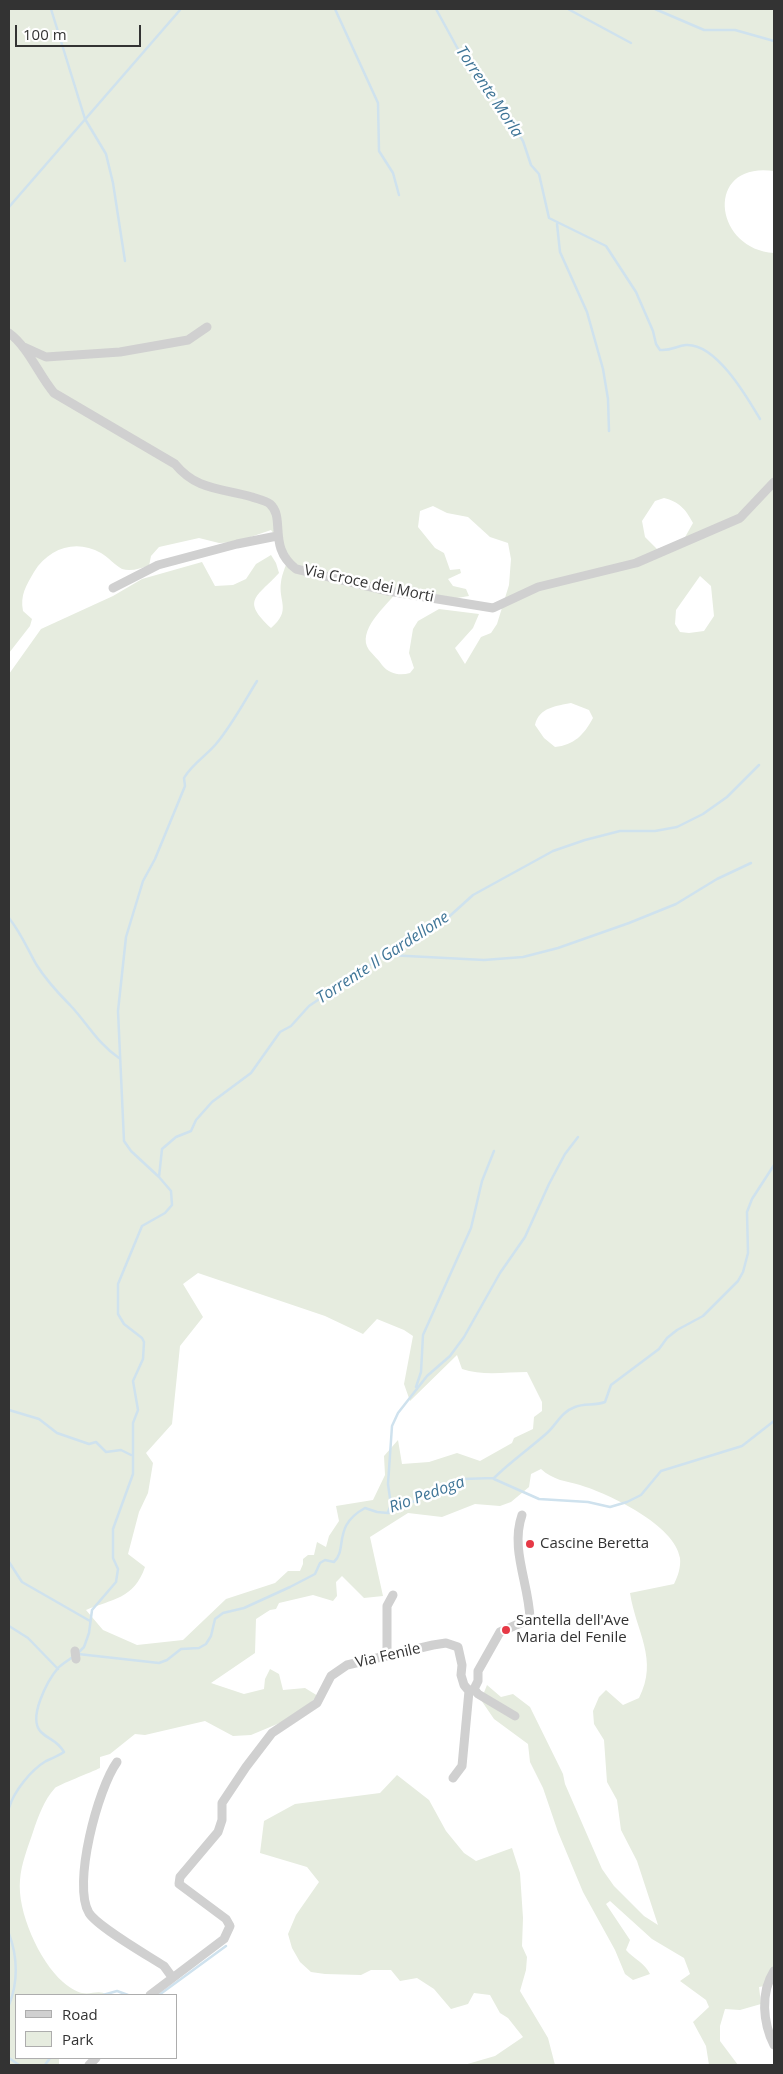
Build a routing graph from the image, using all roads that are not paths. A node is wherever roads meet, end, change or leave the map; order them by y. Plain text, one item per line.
1 (207, 327) dead end
2 (9, 333) edge
3 (22, 345) junction
4 (774, 482) edge
5 (277, 536) junction
6 (113, 588) dead end
7 (522, 1515) dead end
8 (393, 1595) dead end
9 (387, 1656) junction
10 (472, 1690) junction
11 (515, 1716) dead end
12 (117, 1762) dead end
13 (453, 1778) dead end
14 (774, 1971) edge
15 (172, 1977) junction
16 (151, 1994) edge
17 (774, 2045) edge

1 - 3 street
2 - 3 street, Via Croce dei Morti
3 - 5 street, Via Croce dei Morti
4 - 5 street, Via Croce dei Morti
5 - 6 street
7 - 10 street
8 - 9 street
9 - 10 street, Via Fenile
9 - 15 street, Via Fenile
10 - 11 street
10 - 13 street
12 - 15 street
14 - 17 street
15 - 16 street

